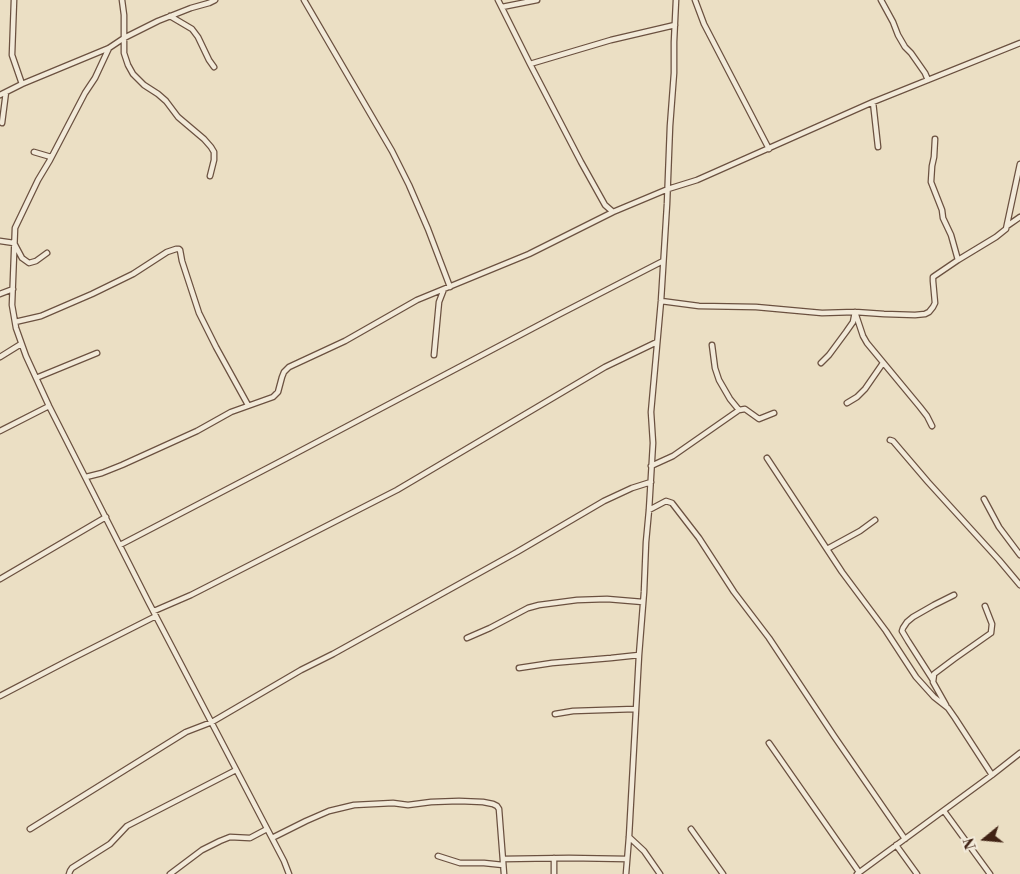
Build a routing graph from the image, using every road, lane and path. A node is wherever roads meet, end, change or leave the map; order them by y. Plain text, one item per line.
1 (14, 0) edge
2 (122, 0) edge
3 (215, 0) edge
4 (304, 0) edge
5 (498, 0) edge
6 (537, 0) edge
7 (676, 0) edge
8 (695, 0) edge
9 (881, 0) edge
10 (502, 7) junction
11 (170, 16) junction
12 (675, 25) junction
13 (124, 38) junction
14 (1020, 43) edge
15 (109, 48) junction
16 (530, 64) junction
17 (214, 67) dead end
18 (928, 80) junction
19 (22, 84) junction
20 (6, 92) junction
21 (0, 95) edge
22 (873, 102) junction
23 (2, 123) dead end
24 (935, 139) dead end
25 (878, 146) dead end
26 (769, 149) junction
27 (34, 152) dead end
28 (51, 157) junction
29 (1020, 164) edge
30 (210, 176) dead end
31 (668, 189) junction
32 (613, 212) junction
33 (1020, 217) edge
34 (1007, 226) junction
35 (0, 241) edge
36 (14, 243) junction
37 (47, 253) dead end
38 (958, 260) junction
39 (663, 261) junction
40 (450, 287) junction
41 (13, 289) junction
42 (444, 289) junction
43 (0, 294) edge
44 (661, 301) junction
45 (855, 312) junction
46 (15, 322) junction
47 (657, 342) junction
48 (22, 344) junction
49 (712, 345) dead end
50 (98, 353) dead end
51 (434, 355) dead end
52 (0, 357) edge
53 (821, 363) dead end
54 (883, 363) junction
55 (36, 378) junction
56 (848, 403) dead end
57 (248, 405) junction
58 (49, 406) junction
59 (739, 410) junction
60 (774, 413) dead end
61 (932, 426) dead end
62 (0, 431) edge
63 (890, 440) dead end
64 (767, 458) dead end
65 (651, 466) junction
66 (86, 477) junction
67 (651, 482) junction
68 (984, 499) dead end
69 (649, 510) junction
70 (106, 517) junction
71 (875, 520) dead end
72 (120, 545) junction
73 (828, 549) junction
74 (1020, 555) edge
75 (0, 579) edge
76 (1020, 586) edge
77 (954, 594) dead end
78 (643, 602) junction
79 (985, 606) dead end
80 (155, 614) junction
81 (467, 638) dead end
82 (639, 655) junction
83 (519, 668) dead end
84 (933, 682) junction
85 (0, 696) edge
86 (948, 708) junction
87 (636, 709) junction
88 (555, 714) dead end
89 (212, 722) junction
90 (769, 743) dead end
91 (1020, 753) edge
92 (236, 770) junction
93 (992, 775) junction
94 (944, 811) junction
95 (30, 829) dead end
96 (267, 829) junction
97 (691, 829) dead end
98 (629, 837) junction
99 (272, 838) junction
100 (904, 839) junction
101 (896, 845) junction
102 (438, 856) dead end
103 (554, 858) junction
104 (503, 859) junction
105 (627, 859) junction
106 (503, 865) junction
107 (858, 873) edge
108 (69, 874) edge
109 (170, 874) edge
110 (290, 874) edge
111 (504, 874) edge
112 (554, 874) edge
113 (626, 874) edge
114 (660, 874) edge
115 (723, 874) edge
116 (917, 874) edge
117 (990, 874) edge

1 - 19 street
2 - 13 street
3 - 11 street
4 - 40 street
5 - 10 street
6 - 10 street
7 - 12 street
8 - 26 street
9 - 18 street
10 - 16 street
11 - 13 street
11 - 17 street
12 - 16 street
12 - 31 street
13 - 15 street
13 - 30 street
14 - 18 street
15 - 19 street
15 - 28 street
16 - 32 street
18 - 22 street
19 - 20 street
20 - 21 street
20 - 23 street
22 - 25 street
22 - 26 street
24 - 38 street
26 - 31 street
27 - 28 street
28 - 36 street
29 - 34 street
31 - 32 street
31 - 39 street
32 - 40 street
33 - 34 street
34 - 38 street
35 - 36 street
36 - 37 street
36 - 41 street
38 - 45 street
39 - 44 street
39 - 72 street
40 - 42 street
41 - 43 street
41 - 46 street
42 - 51 street
42 - 57 street
44 - 45 street
44 - 47 street
45 - 53 street
45 - 54 street
46 - 48 street
46 - 57 street
47 - 65 street
47 - 80 street
48 - 52 street
48 - 55 street
49 - 59 street
50 - 55 street
54 - 56 street
54 - 61 street
55 - 58 street
57 - 66 street
58 - 62 street
58 - 66 street
59 - 60 street
59 - 65 street
63 - 76 street
64 - 73 street
65 - 67 street
66 - 70 street
67 - 69 street
67 - 89 street
68 - 74 street
69 - 78 street
69 - 100 street
70 - 72 street
70 - 75 street
71 - 73 street
72 - 80 street
73 - 86 street
77 - 84 street
78 - 81 street
78 - 82 street
79 - 84 street
80 - 85 street
80 - 89 street
82 - 83 street
82 - 87 street
84 - 86 street
86 - 93 street
87 - 88 street
87 - 98 street
89 - 92 street
89 - 95 street
90 - 107 street
91 - 93 street
92 - 96 street
92 - 108 street
93 - 94 street
94 - 100 street
94 - 117 street
96 - 99 street
96 - 109 street
97 - 115 street
98 - 105 street
98 - 114 street
99 - 104 street
99 - 110 street
100 - 101 street
101 - 107 street
101 - 116 street
102 - 106 street
103 - 104 street
103 - 105 street
103 - 112 street
104 - 106 street
105 - 113 street
106 - 111 street

